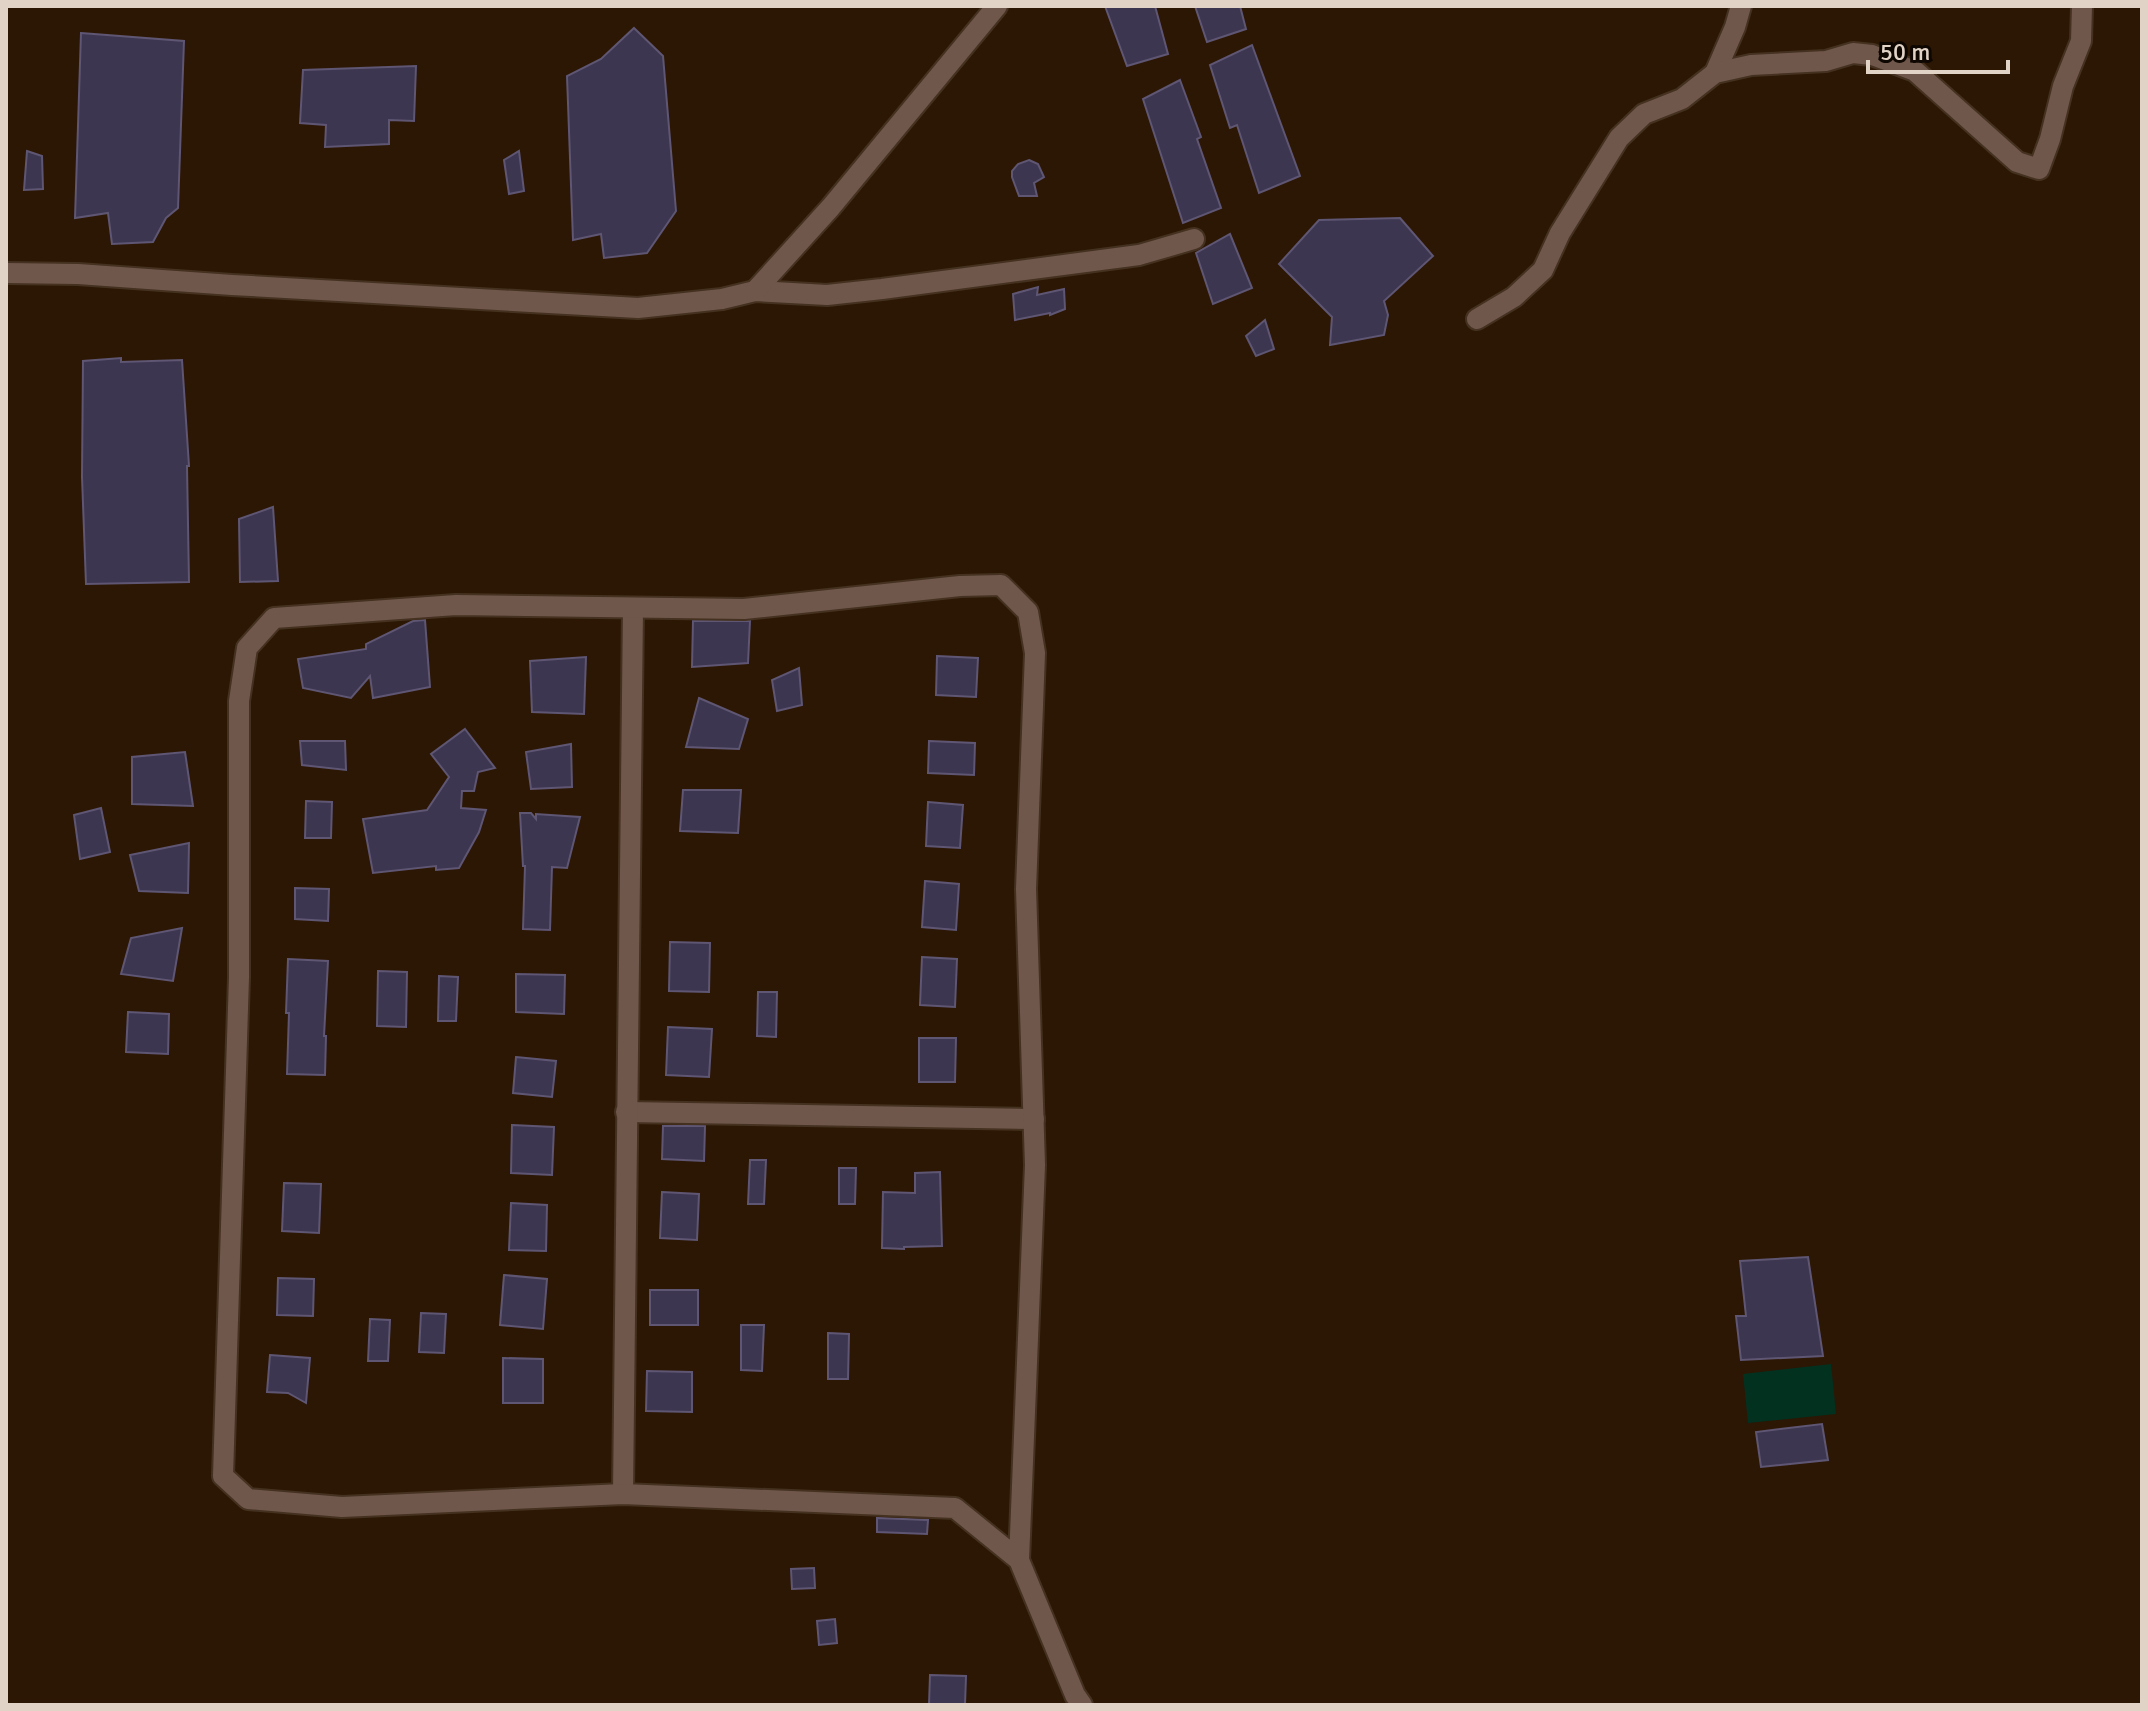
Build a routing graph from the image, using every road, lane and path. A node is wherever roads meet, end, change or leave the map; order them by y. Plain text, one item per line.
1 (997, 6) edge
2 (1741, 6) edge
3 (2082, 6) edge
4 (1715, 73) junction
5 (1194, 239) dead end
6 (6, 273) edge
7 (755, 291) junction
8 (1477, 319) dead end
9 (633, 608) junction
10 (626, 1112) junction
11 (1034, 1119) junction
12 (623, 1494) junction
13 (1019, 1560) junction
14 (1082, 1705) edge

1 - 7 street
2 - 4 street
3 - 4 street
4 - 8 street
5 - 7 street
6 - 7 street
9 - 10 street
9 - 11 street
9 - 12 street
10 - 11 street
10 - 12 street
11 - 13 street
12 - 13 street
13 - 14 street

